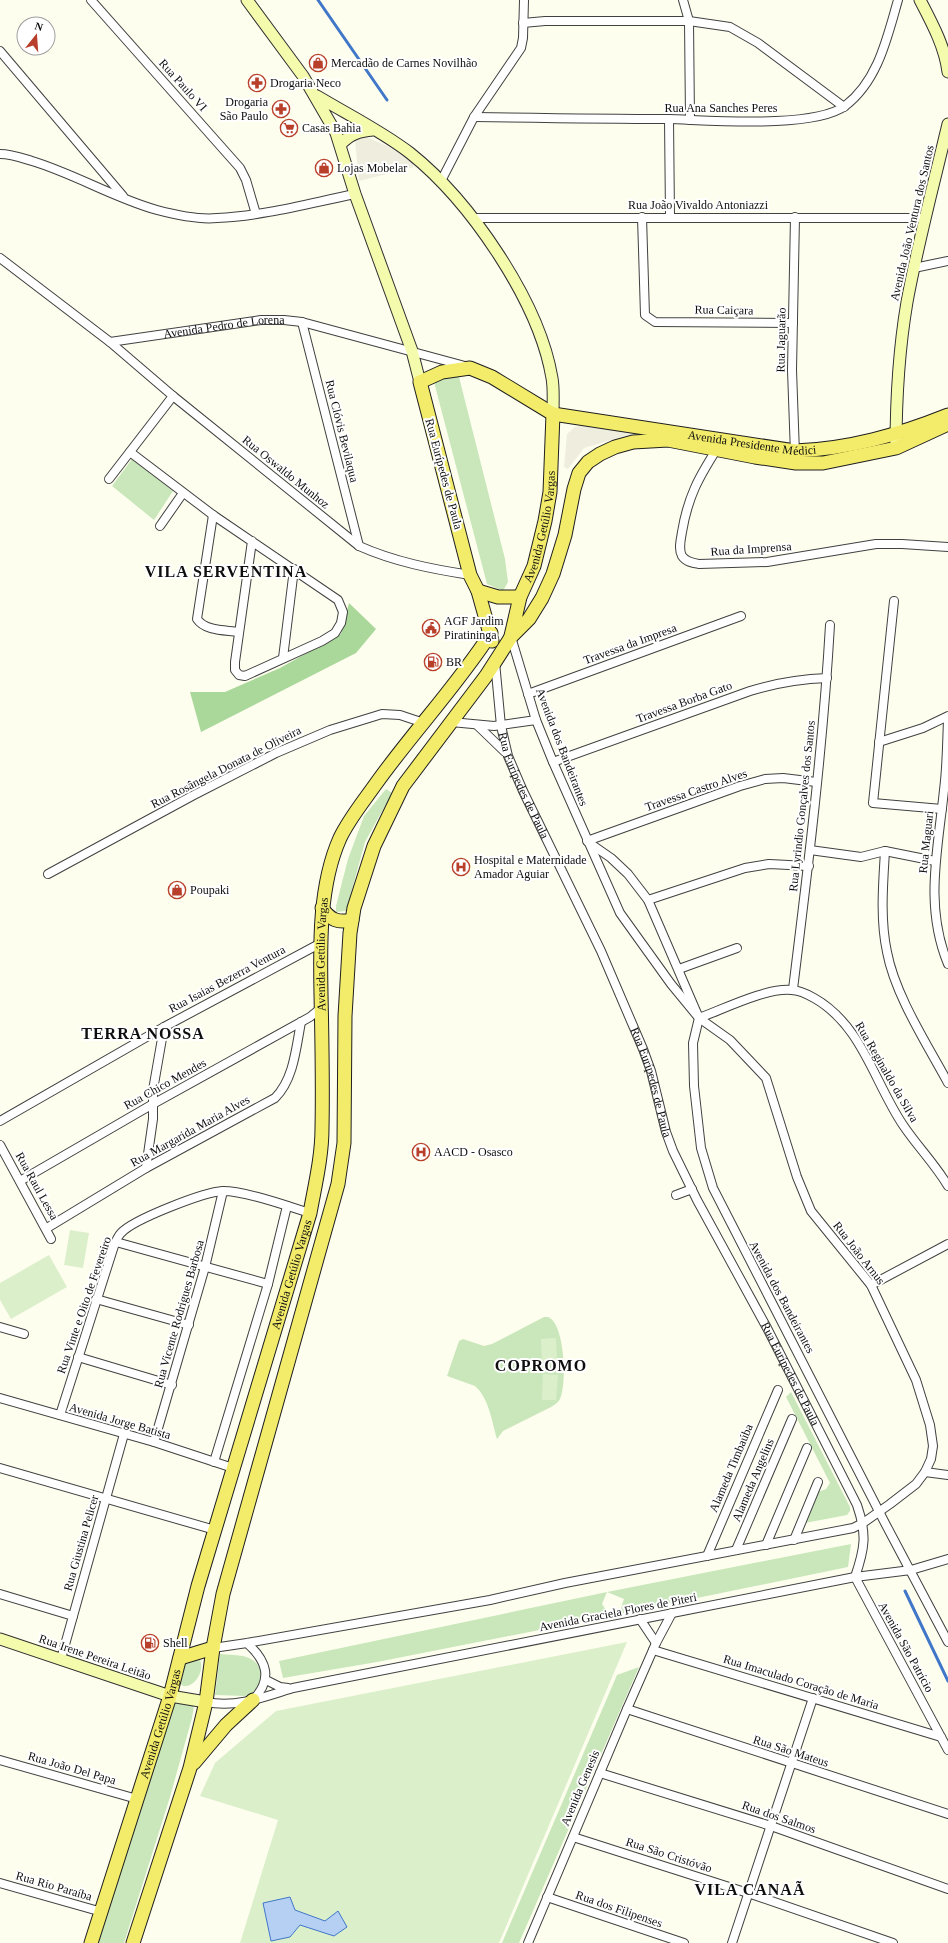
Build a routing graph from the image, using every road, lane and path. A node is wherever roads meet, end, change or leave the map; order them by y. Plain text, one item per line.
1 (91, 0) edge
2 (247, 0) edge
3 (524, 0) edge
4 (683, 0) edge
5 (898, 0) edge
6 (920, 0) edge
7 (689, 21) junction
8 (523, 23) junction
9 (0, 50) edge
10 (948, 72) edge
11 (315, 94) junction
12 (844, 107) junction
13 (474, 117) junction
14 (670, 119) junction
15 (690, 120) junction
16 (948, 124) edge
17 (373, 130) junction
18 (341, 144) junction
19 (0, 154) edge
20 (441, 181) junction
21 (355, 194) junction
22 (125, 198) junction
23 (256, 214) junction
24 (642, 217) junction
25 (670, 217) junction
26 (795, 217) junction
27 (472, 218) junction
28 (925, 218) junction
29 (0, 258) edge
30 (948, 262) edge
31 (914, 268) junction
32 (302, 322) junction
33 (793, 323) junction
34 (110, 342) junction
35 (412, 351) junction
36 (470, 368) junction
37 (420, 382) junction
38 (173, 396) junction
39 (553, 414) junction
40 (948, 414) edge
41 (948, 424) edge
42 (896, 434) junction
43 (719, 445) junction
44 (896, 448) junction
45 (130, 452) junction
46 (796, 457) junction
47 (588, 462) joint
48 (109, 479) dead end
49 (183, 493) junction
50 (213, 516) junction
51 (160, 526) dead end
52 (252, 541) junction
53 (359, 546) junction
54 (948, 547) edge
55 (294, 569) junction
56 (470, 575) junction
57 (478, 591) junction
58 (520, 597) junction
59 (894, 601) dead end
60 (741, 616) dead end
61 (830, 625) dead end
62 (238, 632) junction
63 (491, 634) junction
64 (511, 637) junction
65 (283, 658) junction
66 (495, 662) junction
67 (827, 678) junction
68 (528, 694) junction
69 (948, 716) edge
70 (536, 720) junction
71 (948, 720) edge
72 (424, 722) junction
73 (451, 722) junction
74 (477, 725) junction
75 (501, 726) junction
76 (880, 742) junction
77 (508, 756) junction
78 (553, 762) junction
79 (816, 782) junction
80 (946, 789) edge
81 (942, 809) junction
82 (587, 841) junction
83 (810, 850) junction
84 (885, 851) junction
85 (936, 861) junction
86 (809, 866) junction
87 (48, 874) dead end
88 (648, 900) junction
89 (322, 908) junction
90 (352, 920) junction
91 (321, 943) junction
92 (737, 948) dead end
93 (948, 964) edge
94 (679, 969) junction
95 (793, 990) junction
96 (321, 1008) junction
97 (699, 1018) junction
98 (301, 1022) junction
99 (164, 1027) junction
100 (948, 1083) edge
101 (152, 1104) junction
102 (0, 1121) edge
103 (0, 1145) edge
104 (146, 1168) junction
105 (20, 1181) junction
106 (948, 1186) edge
107 (692, 1189) junction
108 (223, 1191) junction
109 (676, 1195) dead end
110 (287, 1206) junction
111 (310, 1213) junction
112 (47, 1228) junction
113 (52, 1239) dead end
114 (116, 1242) junction
115 (948, 1244) edge
116 (205, 1266) junction
117 (268, 1284) junction
118 (871, 1284) junction
119 (96, 1299) junction
120 (189, 1325) junction
121 (0, 1327) edge
122 (24, 1334) dead end
123 (78, 1357) junction
124 (172, 1385) junction
125 (778, 1390) dead end
126 (0, 1398) edge
127 (60, 1415) junction
128 (792, 1419) dead end
129 (124, 1434) junction
130 (154, 1442) junction
131 (807, 1448) dead end
132 (214, 1462) junction
133 (0, 1468) edge
134 (233, 1468) junction
135 (925, 1472) junction
136 (948, 1475) edge
137 (818, 1482) dead end
138 (106, 1500) junction
139 (879, 1512) junction
140 (863, 1523) junction
141 (215, 1530) junction
142 (794, 1540) junction
143 (766, 1545) junction
144 (736, 1550) junction
145 (707, 1556) junction
146 (948, 1559) edge
147 (911, 1570) junction
148 (855, 1577) junction
149 (0, 1594) edge
150 (672, 1613) junction
151 (73, 1616) junction
152 (640, 1620) junction
153 (0, 1639) edge
154 (948, 1642) edge
155 (247, 1643) junction
156 (655, 1646) junction
157 (213, 1648) junction
158 (180, 1658) junction
159 (61, 1659) junction
160 (266, 1680) junction
161 (293, 1688) junction
162 (170, 1696) junction
163 (813, 1698) junction
164 (253, 1700) junction
165 (206, 1702) junction
166 (627, 1709) junction
167 (941, 1737) junction
168 (948, 1750) edge
169 (0, 1760) edge
170 (792, 1764) junction
171 (190, 1768) junction
172 (600, 1773) junction
173 (137, 1799) junction
174 (948, 1814) edge
175 (771, 1826) junction
176 (573, 1837) junction
177 (0, 1883) edge
178 (948, 1889) edge
179 (748, 1893) junction
180 (547, 1897) junction
181 (102, 1912) junction
182 (92, 1943) edge
183 (133, 1943) edge
184 (528, 1943) edge
185 (684, 1943) edge
186 (732, 1943) edge
187 (893, 1943) edge

1 - 23 street, Rua Paulo VI
2 - 11 street, Rua Eurípedes de Paula
3 - 8 street
4 - 7 street
5 - 12 street, Rua Ana Sanches Peres
6 - 10 street
7 - 8 street
7 - 12 street
7 - 15 street
8 - 13 street
9 - 22 street
11 - 17 street
11 - 18 street, Rua Eurípedes de Paula
12 - 15 street, Rua Ana Sanches Peres
13 - 14 street, Rua Ana Sanches Peres
13 - 20 street
14 - 15 street, Rua Ana Sanches Peres
14 - 25 street
16 - 28 street, Avenida João Ventura dos Santos
17 - 18 street
17 - 20 street
18 - 21 street, Rua Eurípedes de Paula
19 - 22 street
20 - 27 street
21 - 23 street
21 - 35 street, Rua Eurípedes de Paula
22 - 23 street
24 - 25 street, Rua João Vivaldo Antoniazzi
24 - 27 street, Rua João Vivaldo Antoniazzi
24 - 33 street, Rua Caiçara
25 - 26 street, Rua João Vivaldo Antoniazzi
26 - 28 street, Rua João Vivaldo Antoniazzi
26 - 33 street, Rua Jaguarão
27 - 39 street
28 - 31 street, Avenida João Ventura dos Santos
29 - 34 street
30 - 31 street
31 - 42 street, Avenida João Ventura dos Santos
32 - 34 street, Avenida Pedro de Lorena
32 - 35 street, Avenida Pedro de Lorena
32 - 53 street, Rua Clóvis Bevilaqua
33 - 46 street, Rua Jaguarão
34 - 38 street, Rua Oswaldo Munhoz
35 - 36 street, Avenida Pedro de Lorena
35 - 37 street, Rua Eurípedes de Paula
36 - 37 main road
36 - 39 main road, Avenida Pedro de Lorena
37 - 56 main road, Rua Eurípedes de Paula
38 - 45 street
38 - 53 street, Rua Oswaldo Munhoz
39 - 43 main road, Avenida Presidente Médici
39 - 58 main road, Avenida Getúlio Vargas
40 - 42 main road, Avenida Presidente Médici
41 - 44 main road, Avenida Presidente Médici
42 - 44 street, Avenida João Ventura dos Santos
42 - 46 main road, Avenida Presidente Médici
43 - 46 main road, Avenida Presidente Médici
43 - 47 main road, Avenida Presidente Médici
43 - 54 street, Rua da Imprensa
44 - 46 main road, Avenida Presidente Médici
45 - 48 street
45 - 49 street
47 - 64 main road, Avenida Getúlio Vargas
49 - 50 street
49 - 51 street
50 - 52 street
50 - 62 street
52 - 55 street
52 - 62 street
53 - 56 street, Rua Oswaldo Munhoz
55 - 65 street
55 - 65 street
56 - 57 main road, Rua Eurípedes de Paula
57 - 58 main road
57 - 63 main road, Rua Eurípedes de Paula
58 - 64 main road, Avenida Getúlio Vargas
59 - 76 street
60 - 68 street, Travessa da Impresa
61 - 67 street, Rua Lyrindio Gonçalves dos Santos
62 - 65 street
63 - 66 main road, Rua Eurípedes de Paula
63 - 72 main road, Avenida Getúlio Vargas
64 - 66 main road, Avenida Getúlio Vargas
64 - 68 street, Avenida dos Bandeirantes
66 - 73 main road, Avenida Getúlio Vargas
66 - 75 street, Rua Eurípedes de Paula
67 - 78 street, Travessa Borba Gato
67 - 79 street, Rua Lyrindio Gonçalves dos Santos
68 - 70 street, Avenida dos Bandeirantes
69 - 76 street
70 - 75 street
70 - 78 street, Avenida dos Bandeirantes
71 - 80 street, Rua Maguari
72 - 87 street, Rua Rosângela Donata de Oliveira
72 - 89 main road, Avenida Getúlio Vargas
73 - 74 street
73 - 90 main road, Avenida Getúlio Vargas
74 - 75 street
74 - 77 street
75 - 77 street, Rua Eurípedes de Paula
76 - 81 street
77 - 107 street, Rua Eurípedes de Paula
78 - 82 street, Avenida dos Bandeirantes
79 - 82 street, Travessa Castro Alves
79 - 83 street, Rua Lyrindio Gonçalves dos Santos
80 - 81 street, Rua Maguari
81 - 85 street, Rua Maguari
82 - 88 street
82 - 97 street, Avenida dos Bandeirantes
83 - 84 street
83 - 86 street, Rua Lyrindio Gonçalves dos Santos
84 - 85 street
84 - 100 street
85 - 93 street, Rua Maguari
86 - 88 street
86 - 95 street, Rua Lyrindio Gonçalves dos Santos
88 - 94 street
89 - 90 main road
89 - 91 main road, Avenida Getúlio Vargas
90 - 157 main road, Avenida Getúlio Vargas
91 - 96 main road, Avenida Getúlio Vargas
91 - 99 street, Rua Isaias Bezerra Ventura
92 - 94 street
94 - 97 street
95 - 97 street, Rua Reginaldo da Silva
95 - 106 street, Rua Reginaldo da Silva
96 - 98 street, Rua Chico Mendes
96 - 111 main road, Avenida Getúlio Vargas
97 - 118 street, Rua João Arnus
97 - 139 street, Avenida dos Bandeirantes
98 - 101 street, Rua Chico Mendes
98 - 104 street, Rua Margarida Maria Alves
99 - 101 street
99 - 102 street, Rua Isaias Bezerra Ventura
101 - 104 street
101 - 105 street, Rua Chico Mendes
103 - 105 street, Rua Raul Lessa
104 - 112 street, Rua Margarida Maria Alves
105 - 112 street, Rua Raul Lessa
107 - 109 street
107 - 140 street, Rua Eurípedes de Paula
108 - 110 street, Rua Vinte e Oito de Fevereiro
108 - 114 street, Rua Vinte e Oito de Fevereiro
108 - 116 street, Rua Vicente Rodrigues Barbosa
110 - 111 street, Rua Vinte e Oito de Fevereiro
110 - 117 street, Avenida Getúlio Vargas
111 - 134 main road, Avenida Getúlio Vargas
112 - 113 street, Rua Raul Lessa
114 - 116 street
114 - 119 street, Rua Vinte e Oito de Fevereiro
115 - 118 street
116 - 117 street
116 - 120 street, Rua Vicente Rodrigues Barbosa
117 - 132 street, Avenida Getúlio Vargas
118 - 135 street, Rua João Arnus
119 - 120 street
119 - 123 street, Rua Vinte e Oito de Fevereiro
120 - 124 street, Rua Vicente Rodrigues Barbosa
121 - 122 street
123 - 124 street
123 - 127 street, Rua Vinte e Oito de Fevereiro
124 - 130 street, Rua Vicente Rodrigues Barbosa
125 - 145 street, Alameda Timbaúba
126 - 127 street, Avenida Jorge Batista
127 - 129 street, Avenida Jorge Batista
128 - 144 street, Alameda Angelins
129 - 130 street, Avenida Jorge Batista
129 - 138 street, Rua Giustina Pelicer
130 - 132 street, Avenida Jorge Batista
131 - 143 street
132 - 134 street, Avenida Jorge Batista
133 - 138 street
134 - 141 main road, Avenida Getúlio Vargas
135 - 136 street
135 - 139 street, Rua João Arnus
137 - 142 street
138 - 141 street
138 - 151 street, Rua Giustina Pelicer
139 - 140 street
139 - 147 street, Avenida dos Bandeirantes
140 - 142 street
140 - 148 street, Rua Eurípedes de Paula
141 - 158 main road, Avenida Getúlio Vargas
142 - 143 street
143 - 144 street
144 - 145 street
145 - 155 street
146 - 147 street, Avenida Graciela Flores de Piteri
147 - 148 street, Avenida Graciela Flores de Piteri
147 - 154 street, Avenida dos Bandeirantes
148 - 150 street, Avenida Graciela Flores de Piteri
148 - 167 street, Avenida São Patrício
149 - 151 street
150 - 152 street, Avenida Graciela Flores de Piteri
150 - 156 street, Avenida Genesis
151 - 159 street, Rua Giustina Pelicer
152 - 156 street
152 - 161 street, Avenida Graciela Flores de Piteri
153 - 159 street, Rua Irene Pereira Leitão
155 - 157 street
155 - 160 street
156 - 163 street, Rua Imaculado Coração de Maria
156 - 166 street, Avenida Genesis
157 - 158 main road
157 - 165 main road, Avenida Getúlio Vargas
158 - 162 main road, Avenida Getúlio Vargas
159 - 162 street, Rua Irene Pereira Leitão
160 - 161 street, Avenida Graciela Flores de Piteri
160 - 164 street
161 - 164 street, Avenida Graciela Flores de Piteri
162 - 165 street, Rua Irene Pereira Leitão
162 - 173 main road, Avenida Getúlio Vargas
163 - 167 street, Rua Imaculado Coração de Maria
163 - 170 street
164 - 165 street, Avenida Graciela Flores de Piteri
164 - 171 main road
165 - 171 main road, Avenida Getúlio Vargas
166 - 170 street, Rua São Mateus
166 - 172 street, Avenida Genesis
167 - 168 street, Avenida São Patrício
169 - 173 street, Rua João Del Papa
170 - 174 street, Rua São Mateus
170 - 175 street
171 - 183 main road, Avenida Getúlio Vargas
172 - 175 street, Rua dos Salmos
172 - 176 street, Avenida Genesis
173 - 181 main road, Avenida Getúlio Vargas
175 - 178 street, Rua dos Salmos
175 - 179 street
176 - 179 street, Rua São Cristóvão
176 - 180 street, Avenida Genesis
177 - 181 street, Rua Rio Paraíba
179 - 186 street
179 - 187 street, Rua São Cristóvão
180 - 184 street, Avenida Genesis
180 - 185 street, Rua dos Filipenses
181 - 182 main road, Avenida Getúlio Vargas

